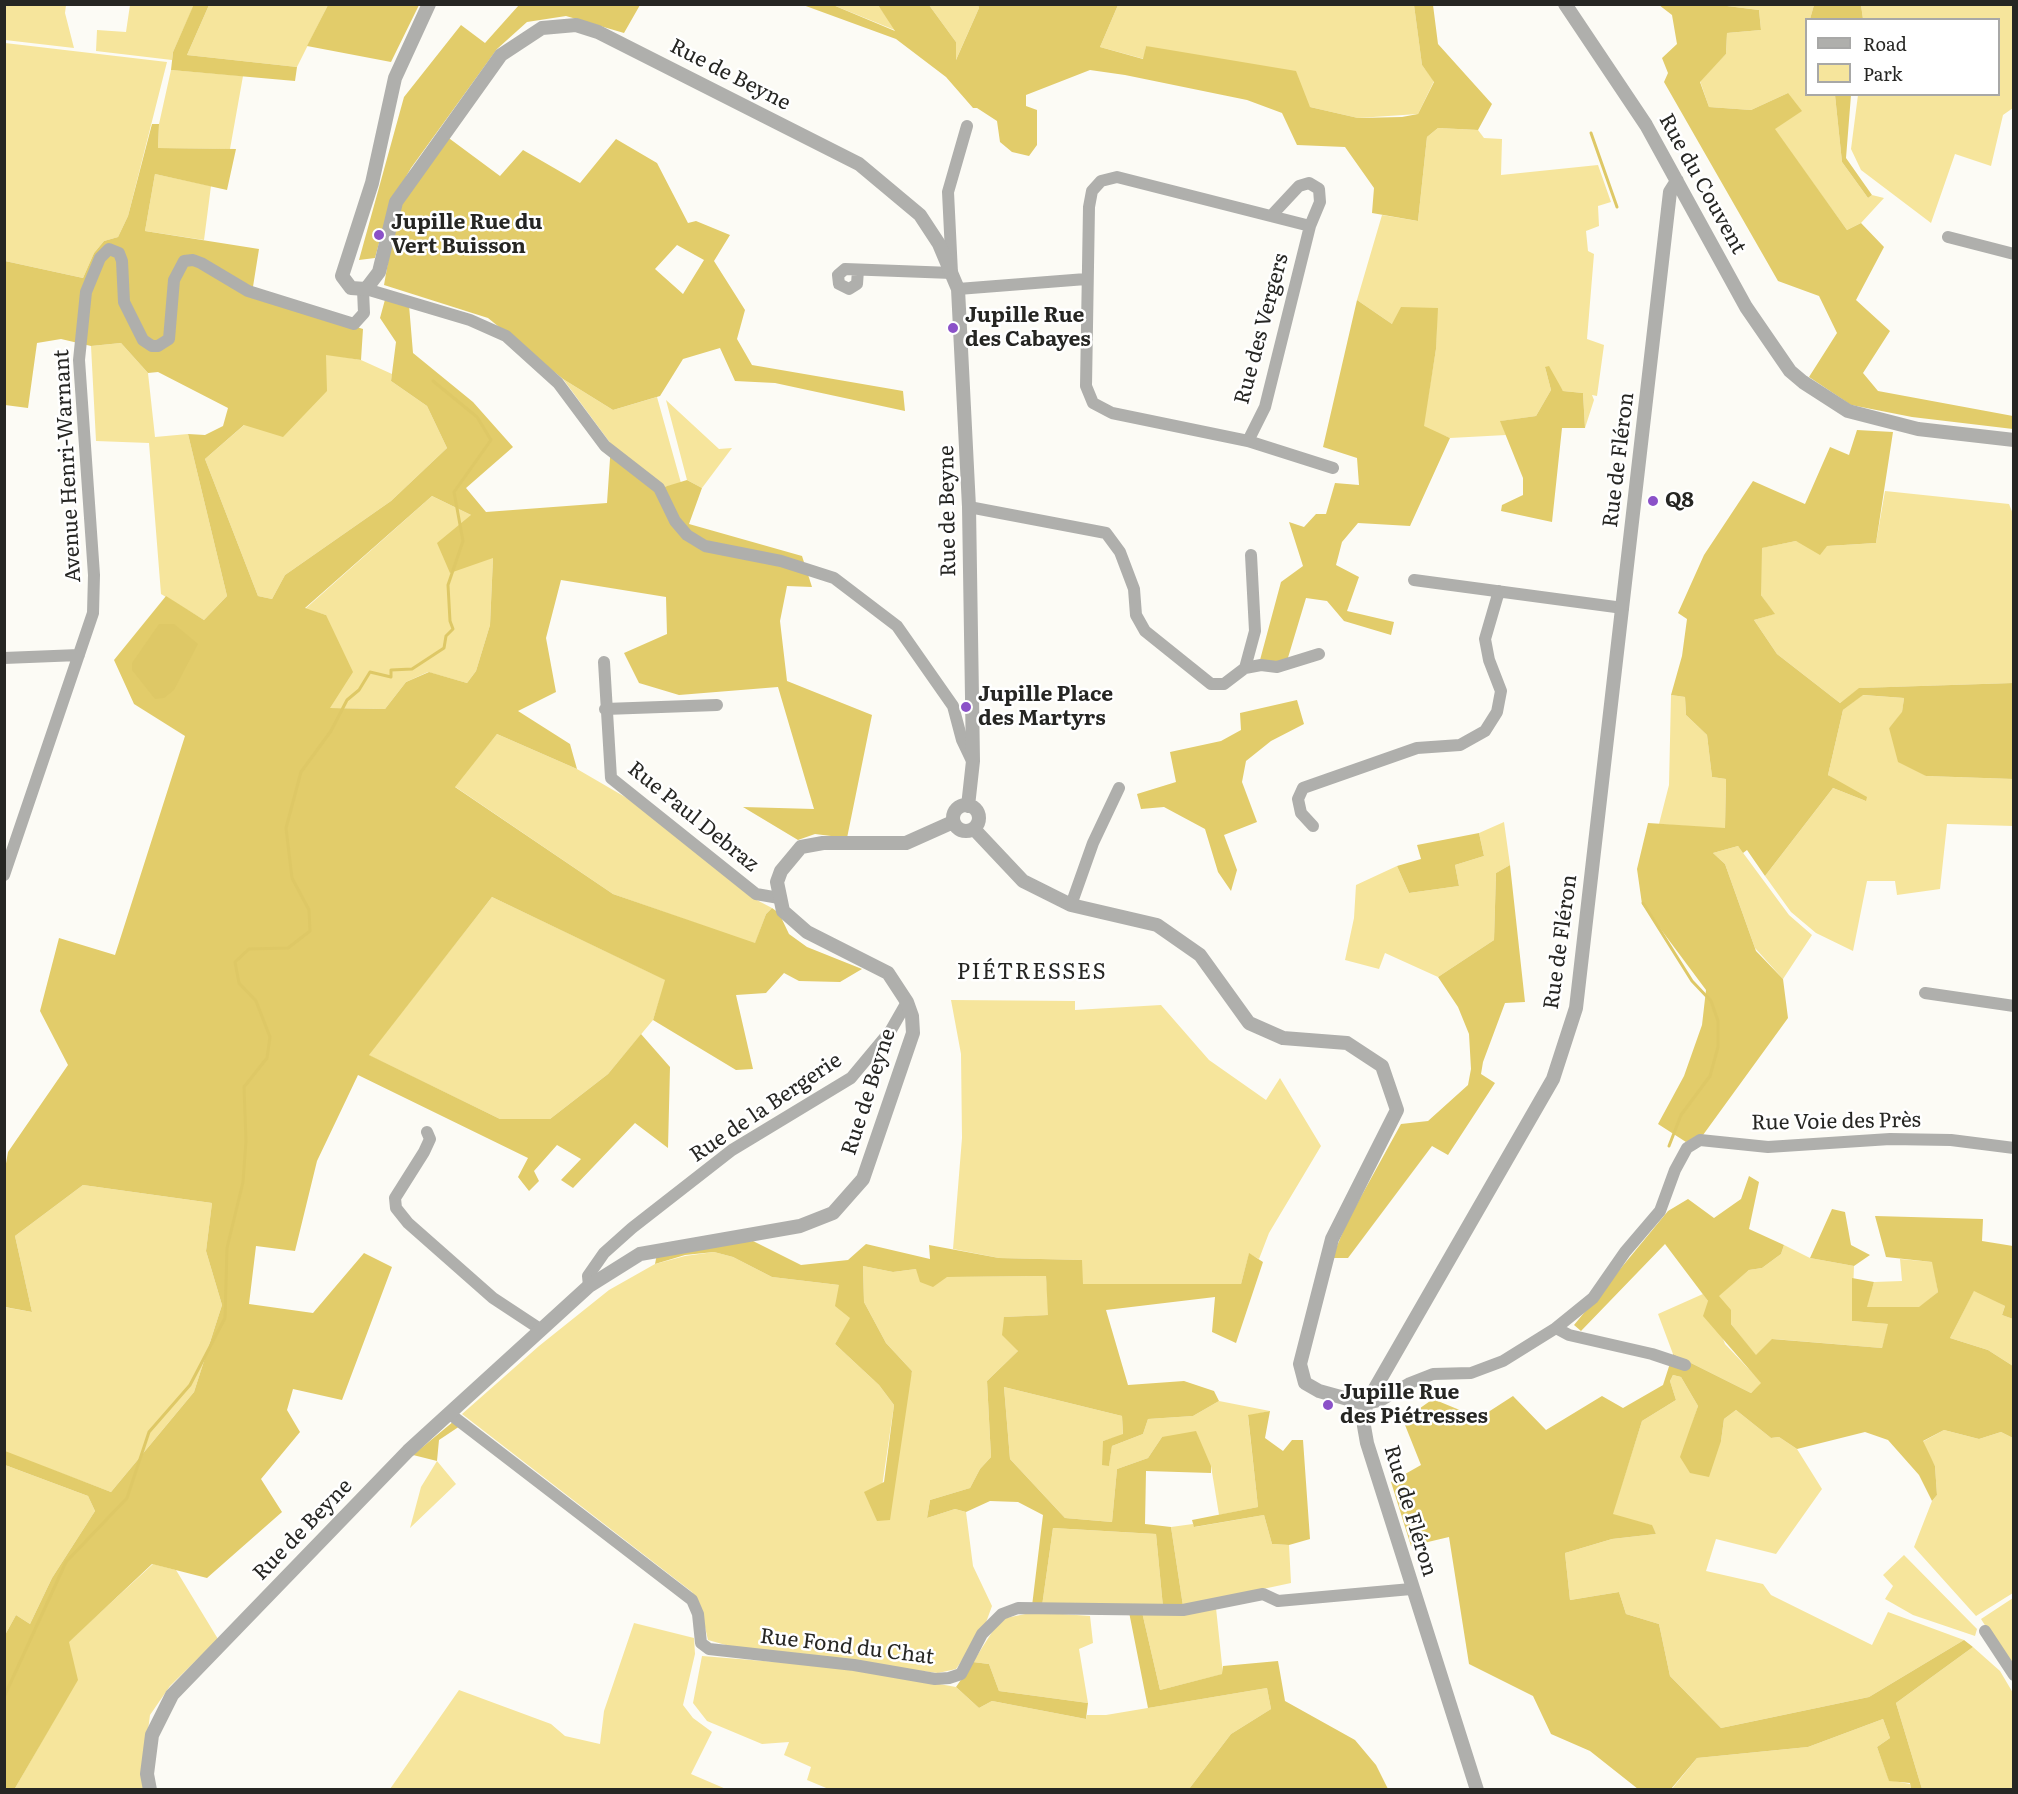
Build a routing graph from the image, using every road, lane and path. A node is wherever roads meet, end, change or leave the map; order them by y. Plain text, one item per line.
1 (429, 4) edge
2 (1565, 4) edge
3 (967, 126) dead end
4 (1677, 181) junction
5 (1271, 216) junction
6 (1310, 226) junction
7 (1948, 237) dead end
8 (2013, 254) edge
9 (858, 270) dead end
10 (952, 273) junction
11 (1086, 279) junction
12 (365, 289) junction
13 (958, 290) junction
14 (2013, 440) edge
15 (1248, 441) junction
16 (1333, 468) dead end
17 (969, 507) junction
18 (1251, 555) dead end
19 (1414, 579) dead end
20 (1499, 591) junction
21 (1623, 608) junction
22 (79, 654) junction
23 (1319, 654) dead end
24 (4, 658) edge
25 (604, 662) dead end
26 (1245, 668) junction
27 (717, 705) dead end
28 (605, 709) junction
29 (973, 761) junction
30 (1119, 788) dead end
31 (968, 806) junction
32 (953, 822) junction
33 (1313, 826) dead end
34 (974, 829) junction
35 (4, 875) edge
36 (779, 898) junction
37 (1071, 906) junction
38 (1925, 993) dead end
39 (907, 1002) junction
40 (2010, 1006) edge
41 (427, 1132) dead end
42 (2013, 1148) edge
43 (589, 1286) junction
44 (1556, 1328) junction
45 (540, 1329) junction
46 (1685, 1365) dead end
47 (1366, 1404) junction
48 (450, 1414) junction
49 (1411, 1589) junction
50 (1985, 1631) dead end
51 (2013, 1675) edge
52 (150, 1790) edge
53 (1477, 1790) edge

1 - 12 street
2 - 4 street, Rue du Couvent
3 - 10 street
4 - 14 street, Rue du Couvent
4 - 21 street, Rue de Fléron
5 - 6 street
5 - 6 street, Rue des Vergers
5 - 11 street
6 - 15 street, Rue des Vergers
7 - 8 street
9 - 10 street
10 - 12 street, Rue de Beyne
10 - 13 street, Rue de Beyne
11 - 13 street
11 - 15 street
12 - 22 street, Avenue Henri-Warnant
12 - 29 street
13 - 17 street, Rue de Beyne
15 - 16 street
17 - 26 street
17 - 29 street, Rue de Beyne
18 - 26 street
19 - 20 street
20 - 21 street
20 - 33 street
21 - 47 street, Rue de Fléron
22 - 24 street
22 - 35 street
23 - 26 street
25 - 28 street, Rue Paul Debraz
27 - 28 street
28 - 36 street, Rue Paul Debraz
29 - 31 street, Rue de Beyne
30 - 37 street
31 - 32 street
31 - 34 street
32 - 34 street
32 - 36 street
34 - 37 street
36 - 39 street, Rue de Beyne
37 - 47 street
38 - 40 street
39 - 43 street, Rue de la Bergerie
39 - 43 street, Rue de Beyne
41 - 45 street
42 - 44 street, Rue Voie des Près
43 - 45 street, Rue de Beyne
44 - 46 street
44 - 47 street, Rue Voie des Près
45 - 48 street, Rue de Beyne
47 - 49 street, Rue de Fléron
48 - 49 street, Rue Fond du Chat
48 - 52 street, Rue de Beyne
49 - 53 street, Rue de Fléron
50 - 51 street

